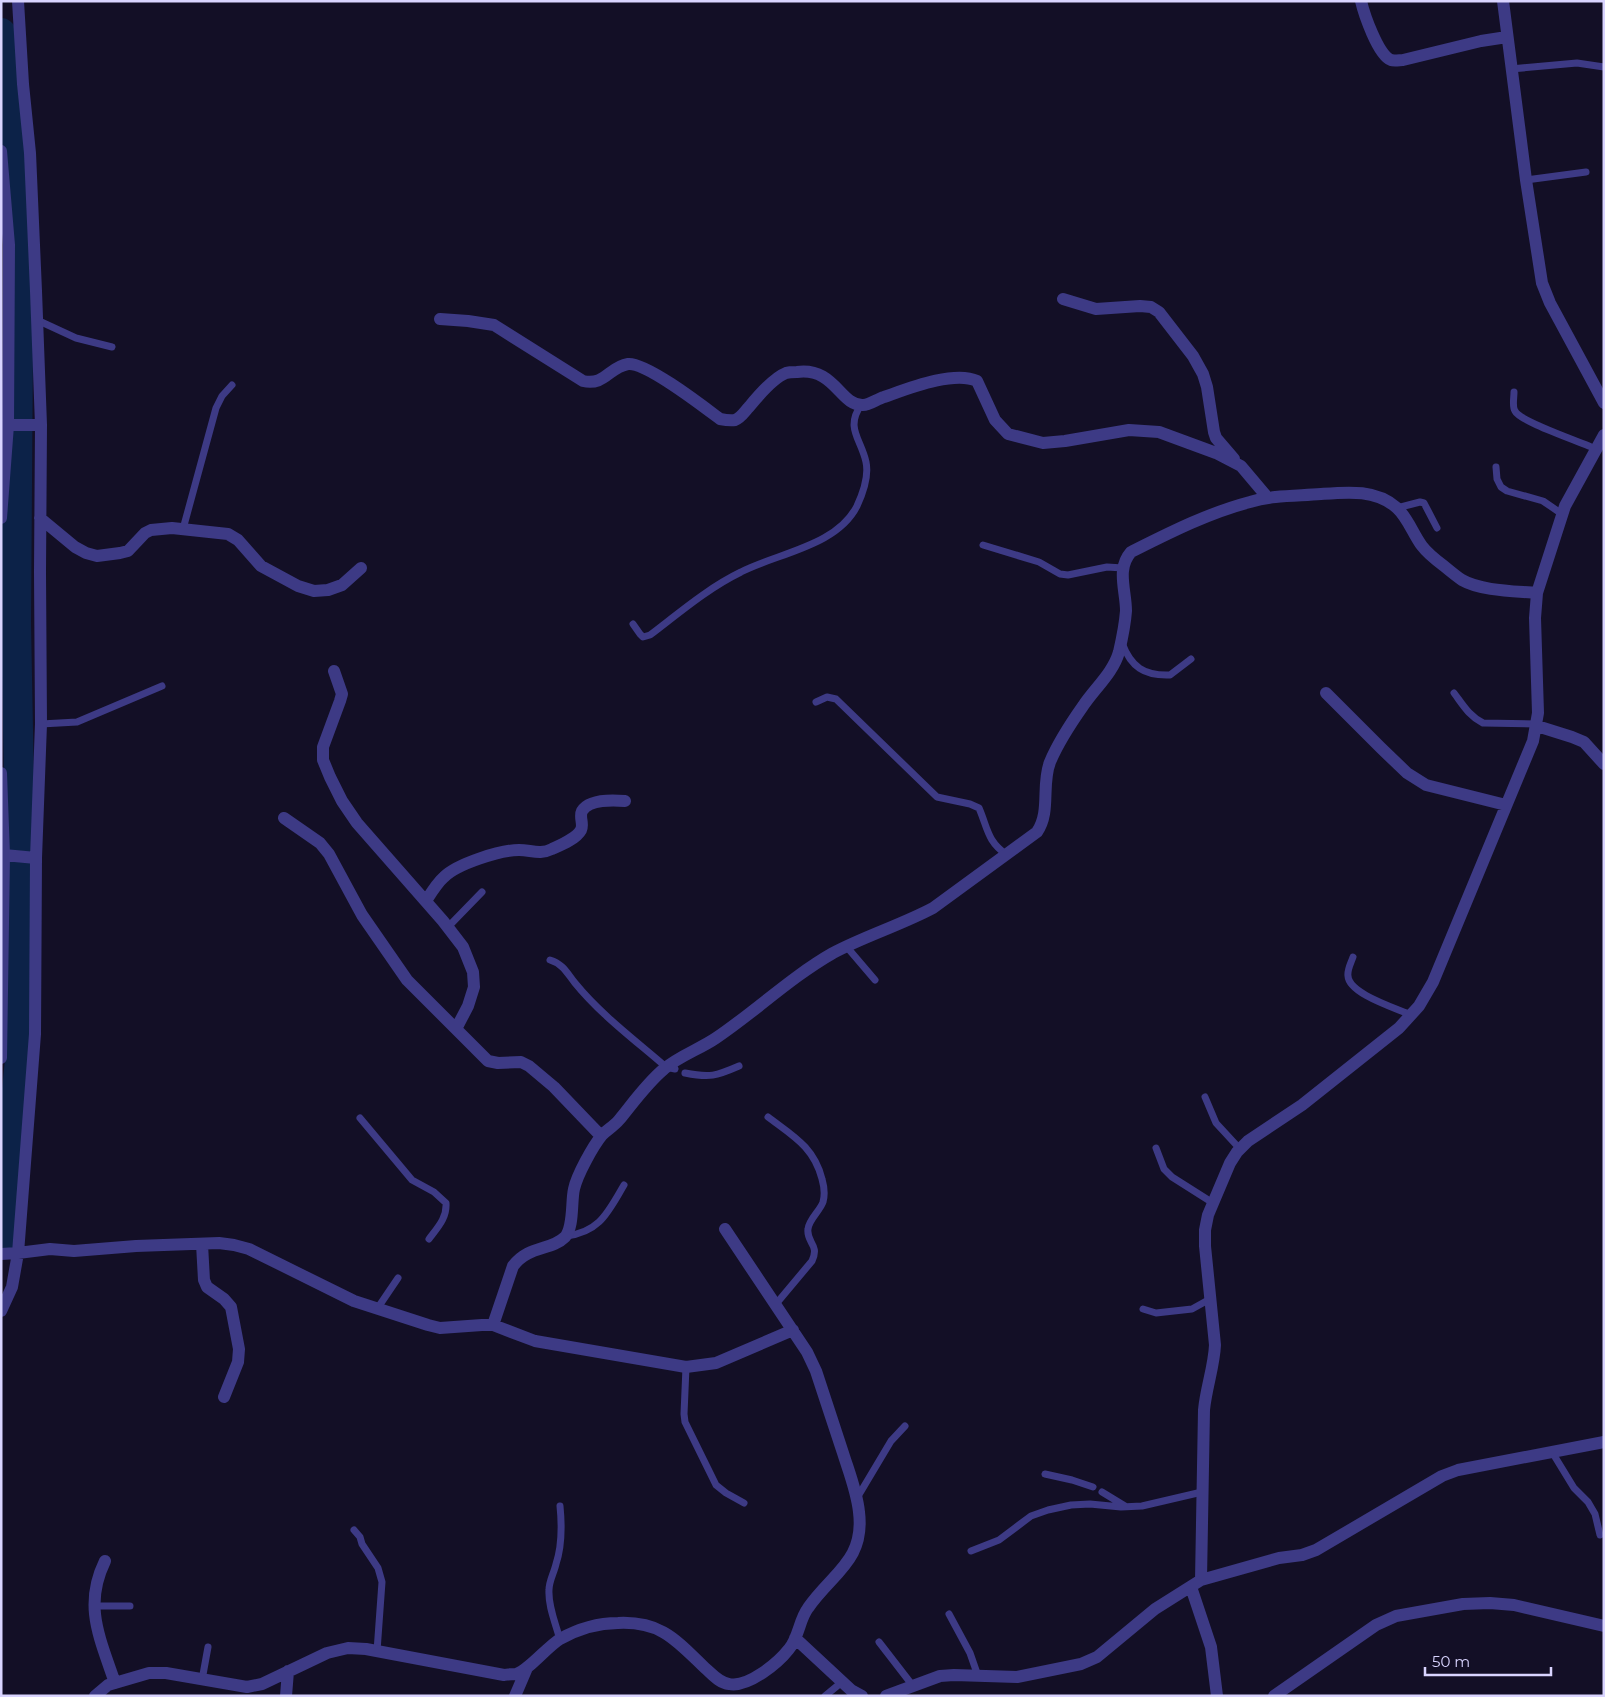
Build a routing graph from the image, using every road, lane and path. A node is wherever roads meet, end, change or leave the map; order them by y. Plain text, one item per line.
1 (18, 1) edge
2 (1361, 1) edge
3 (1503, 1) edge
4 (1507, 37) junction
5 (1604, 67) edge
6 (1511, 69) junction
7 (1, 151) edge
8 (1586, 172) dead end
9 (1526, 180) junction
10 (1063, 300) dead end
11 (440, 319) dead end
12 (37, 320) junction
13 (112, 347) dead end
14 (232, 385) dead end
15 (1514, 392) dead end
16 (1604, 403) edge
17 (861, 405) junction
18 (10, 425) junction
19 (37, 425) junction
20 (1604, 435) edge
21 (1596, 449) junction
22 (1241, 466) junction
23 (1496, 467) dead end
24 (1268, 498) junction
25 (1397, 508) junction
26 (1562, 514) junction
27 (1, 518) edge
28 (40, 518) junction
29 (1437, 528) dead end
30 (183, 529) junction
31 (983, 545) dead end
32 (361, 568) dead end
33 (1123, 568) junction
34 (1537, 593) junction
35 (633, 624) dead end
36 (1121, 640) junction
37 (1191, 659) dead end
38 (334, 671) dead end
39 (162, 686) dead end
40 (1326, 693) dead end
41 (1454, 693) dead end
42 (816, 702) dead end
43 (41, 724) junction
44 (1537, 725) junction
45 (1604, 764) edge
46 (1, 773) edge
47 (625, 801) dead end
48 (1506, 805) junction
49 (284, 818) dead end
50 (6, 855) junction
51 (1008, 855) junction
52 (33, 858) junction
53 (482, 892) dead end
54 (426, 901) junction
55 (448, 927) junction
56 (846, 946) junction
57 (1353, 957) dead end
58 (550, 960) dead end
59 (875, 980) dead end
60 (1411, 1015) junction
61 (456, 1029) junction
62 (1, 1058) edge
63 (739, 1066) dead end
64 (670, 1068) junction
65 (685, 1073) dead end
66 (1205, 1097) dead end
67 (768, 1117) dead end
68 (360, 1118) dead end
69 (601, 1136) junction
70 (1156, 1148) dead end
71 (1240, 1149) junction
72 (624, 1186) dead end
73 (1213, 1203) junction
74 (724, 1229) dead end
75 (566, 1236) junction
76 (429, 1239) dead end
77 (202, 1244) junction
78 (8, 1254) edge
79 (398, 1278) dead end
80 (1210, 1299) junction
81 (776, 1304) junction
82 (377, 1309) junction
83 (1143, 1309) dead end
84 (1, 1311) edge
85 (493, 1325) junction
86 (793, 1330) junction
87 (686, 1367) junction
88 (224, 1398) dead end
89 (905, 1426) dead end
90 (1604, 1442) edge
91 (1552, 1452) junction
92 (1045, 1474) dead end
93 (1094, 1486) dead end
94 (1102, 1492) dead end
95 (1202, 1492) junction
96 (856, 1498) junction
97 (744, 1503) dead end
98 (560, 1506) dead end
99 (1126, 1507) junction
100 (354, 1530) dead end
101 (1600, 1535) dead end
102 (971, 1551) dead end
103 (105, 1561) dead end
104 (1196, 1584) junction
105 (94, 1606) junction
106 (130, 1606) dead end
107 (949, 1614) dead end
108 (1604, 1626) edge
109 (795, 1638) junction
110 (560, 1640) junction
111 (879, 1642) dead end
112 (208, 1647) dead end
113 (377, 1651) junction
114 (527, 1668) junction
115 (288, 1671) junction
116 (978, 1676) junction
117 (202, 1680) junction
118 (842, 1682) junction
119 (115, 1683) junction
120 (913, 1686) junction
121 (1214, 1692) edge
122 (95, 1696) edge
123 (286, 1696) edge
124 (515, 1696) edge
125 (825, 1696) edge
126 (862, 1696) edge
127 (886, 1696) edge
128 (1274, 1696) edge

1 - 12 street
2 - 4 street
3 - 4 street
4 - 6 street
5 - 6 lane
6 - 9 street
7 - 18 street
8 - 9 lane
9 - 16 street
10 - 22 street
11 - 17 street
12 - 13 lane
12 - 19 street
14 - 30 lane
15 - 21 lane
17 - 22 street
17 - 35 lane
18 - 19 street
18 - 27 street
19 - 28 street
20 - 21 street
21 - 26 street
22 - 24 street
23 - 26 lane
24 - 25 street
24 - 33 street
25 - 29 lane
25 - 34 street
26 - 34 street
28 - 30 street
28 - 43 street
30 - 32 street
31 - 33 lane
33 - 36 street
34 - 44 street
36 - 37 lane
36 - 51 street
38 - 54 street
39 - 43 lane
40 - 48 street
41 - 44 lane
42 - 51 lane
43 - 52 street
44 - 45 street
44 - 48 street
46 - 50 street
47 - 54 street
48 - 60 street
49 - 61 street
50 - 52 street
50 - 62 street
51 - 56 street
52 - 78 street
53 - 55 lane
54 - 55 street
55 - 61 street
56 - 59 lane
56 - 64 street
57 - 60 lane
58 - 64 lane
60 - 71 street
61 - 69 street
63 - 65 lane
64 - 69 street
66 - 71 lane
67 - 81 lane
68 - 76 lane
69 - 75 street
70 - 73 lane
71 - 73 street
72 - 75 lane
73 - 80 street
74 - 81 street
75 - 85 street
77 - 78 street
77 - 82 street
77 - 88 street
78 - 84 street
79 - 82 lane
80 - 83 lane
80 - 95 street
81 - 86 street
82 - 85 street
85 - 87 street
86 - 87 street
86 - 96 street
87 - 97 lane
89 - 96 lane
90 - 91 street
91 - 101 lane
91 - 104 street
92 - 93 lane
94 - 99 lane
95 - 99 lane
95 - 104 street
96 - 109 street
98 - 110 lane
99 - 102 lane
100 - 113 lane
103 - 105 street
104 - 116 street
104 - 121 street
105 - 106 lane
105 - 119 street
107 - 116 lane
108 - 128 street
109 - 110 street
109 - 118 street
110 - 114 street
111 - 120 lane
112 - 117 lane
113 - 114 street
113 - 115 street
114 - 124 street
115 - 117 street
115 - 123 street
116 - 120 street
117 - 119 street
118 - 125 lane
118 - 126 street
119 - 122 street
120 - 127 street

